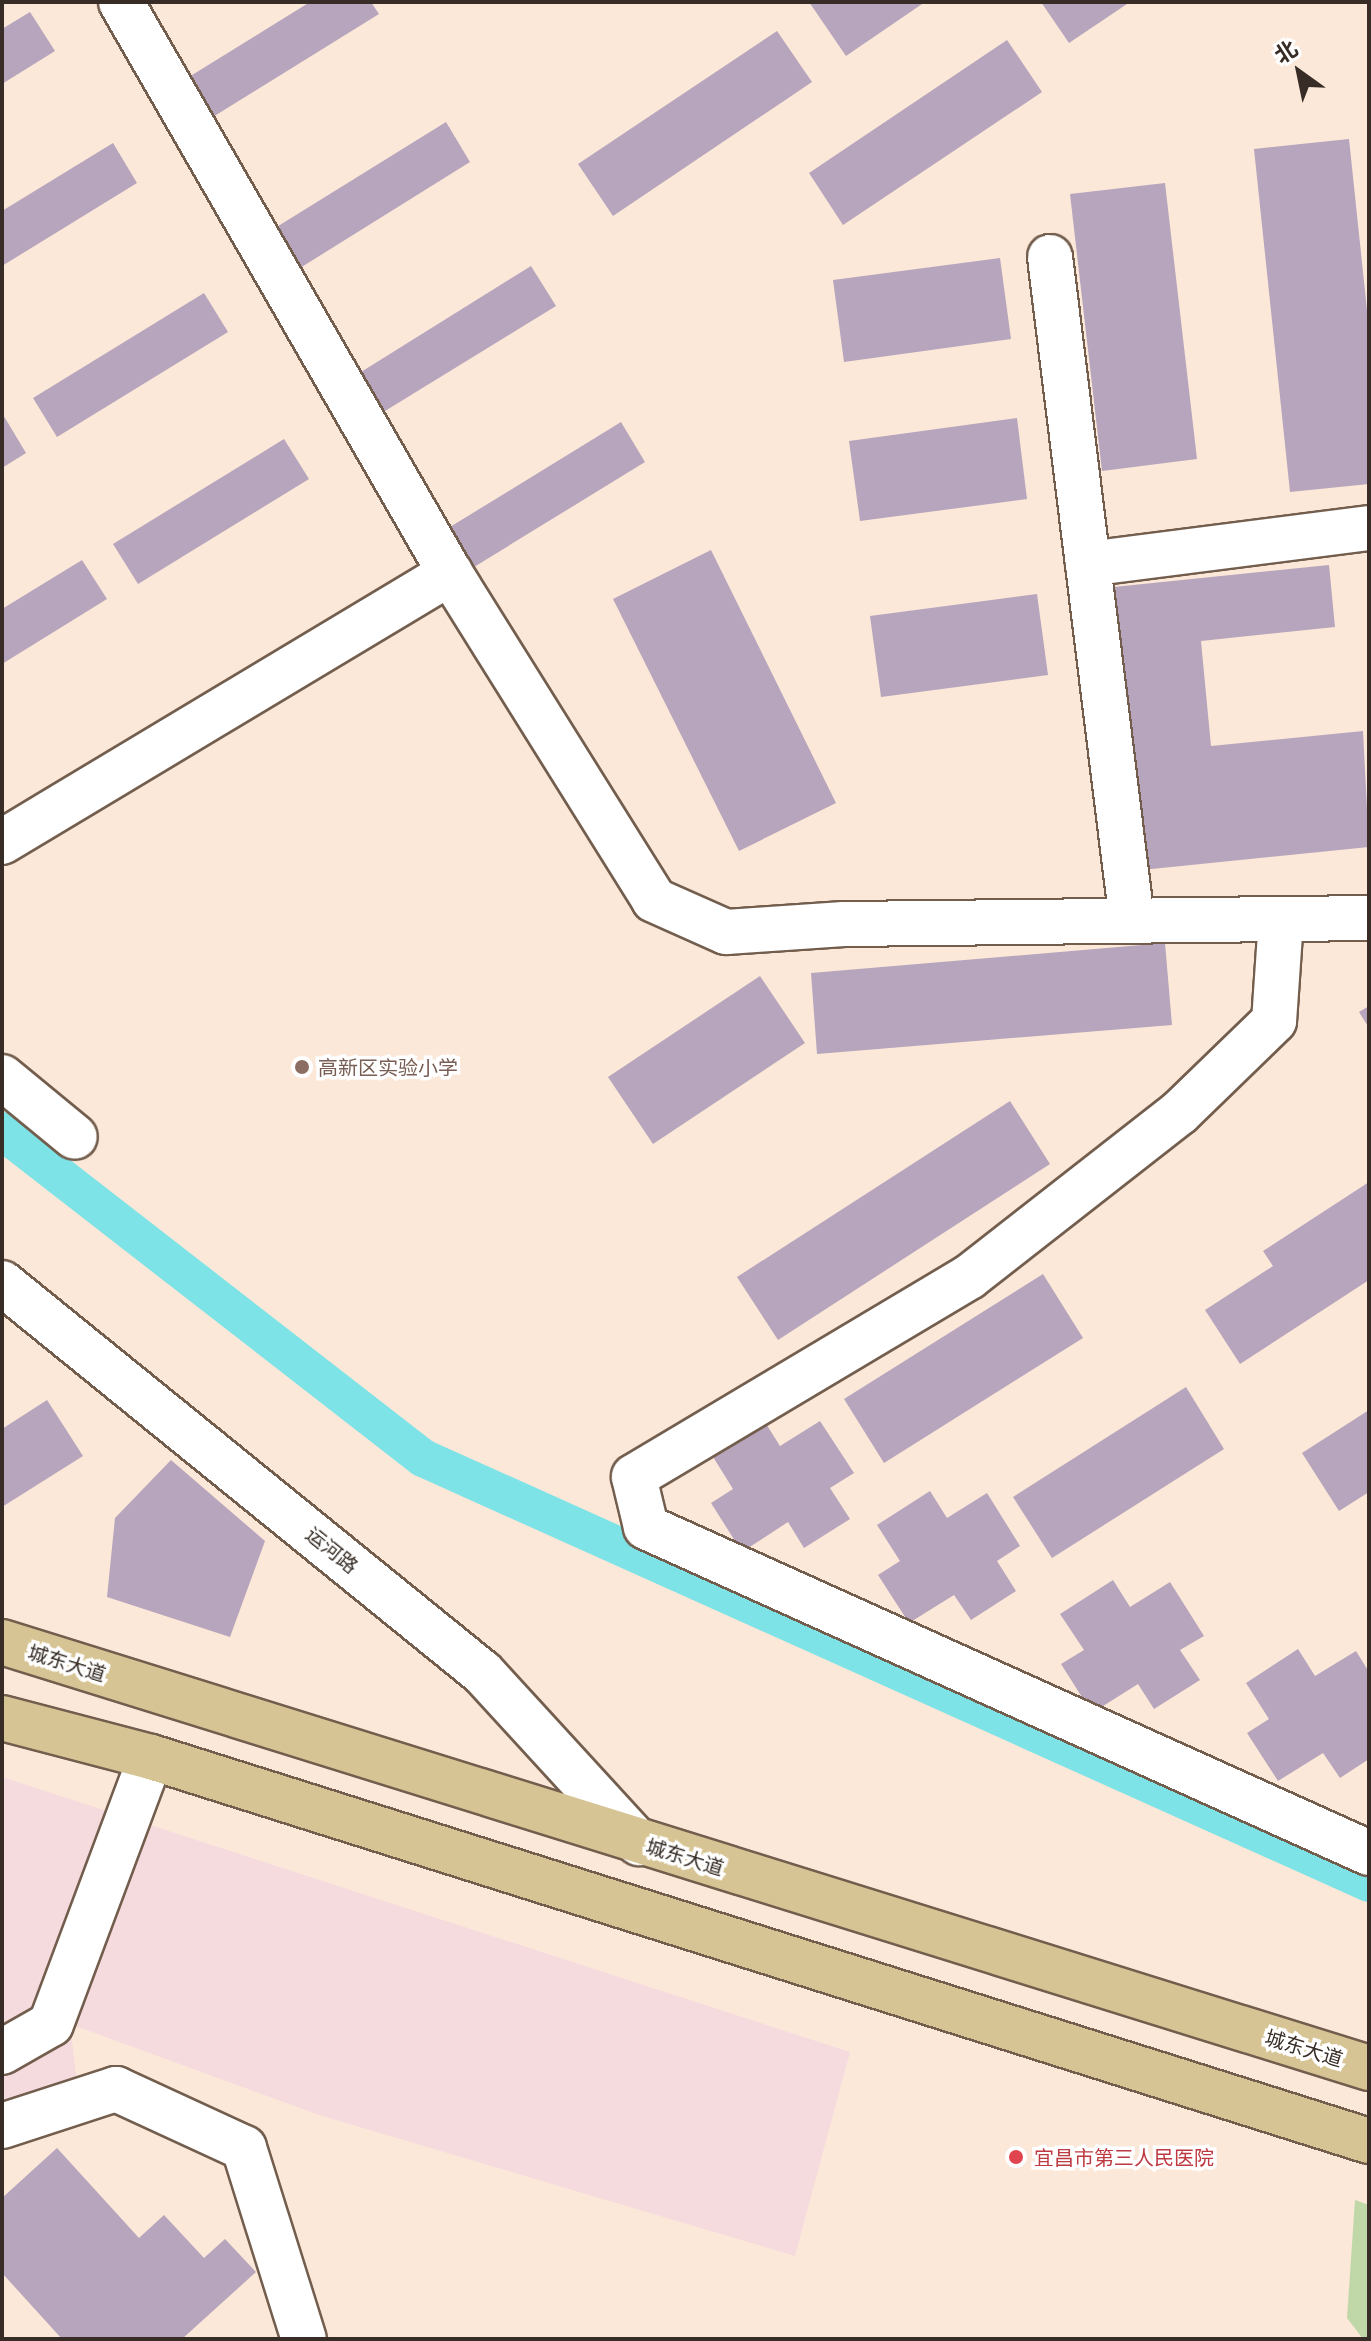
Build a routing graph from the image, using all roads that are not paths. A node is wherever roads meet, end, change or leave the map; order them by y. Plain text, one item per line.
1 (121, 2) edge
2 (1050, 257) dead end
3 (1369, 528) edge
4 (1088, 564) junction
5 (450, 573) junction
6 (2, 842) edge
7 (1369, 918) edge
8 (1281, 919) junction
9 (1132, 921) junction
10 (2, 1077) edge
11 (75, 1137) dead end
12 (2, 1283) edge
13 (2, 1642) edge
14 (2, 1718) edge
15 (151, 1757) junction
16 (639, 1843) junction
17 (1369, 1853) edge
18 (2, 2052) edge
19 (1369, 2068) edge
20 (2, 2126) edge
21 (1369, 2141) edge
22 (304, 2339) edge

1 - 5 street
2 - 4 street
3 - 4 street
4 - 9 street
5 - 6 street
5 - 9 street
7 - 8 street
8 - 9 street
8 - 17 street
10 - 11 street
12 - 16 street, 运河路
13 - 16 main road, 城东大道
14 - 15 main road
15 - 18 street
15 - 21 main road
16 - 19 main road, 城东大道
20 - 22 street

